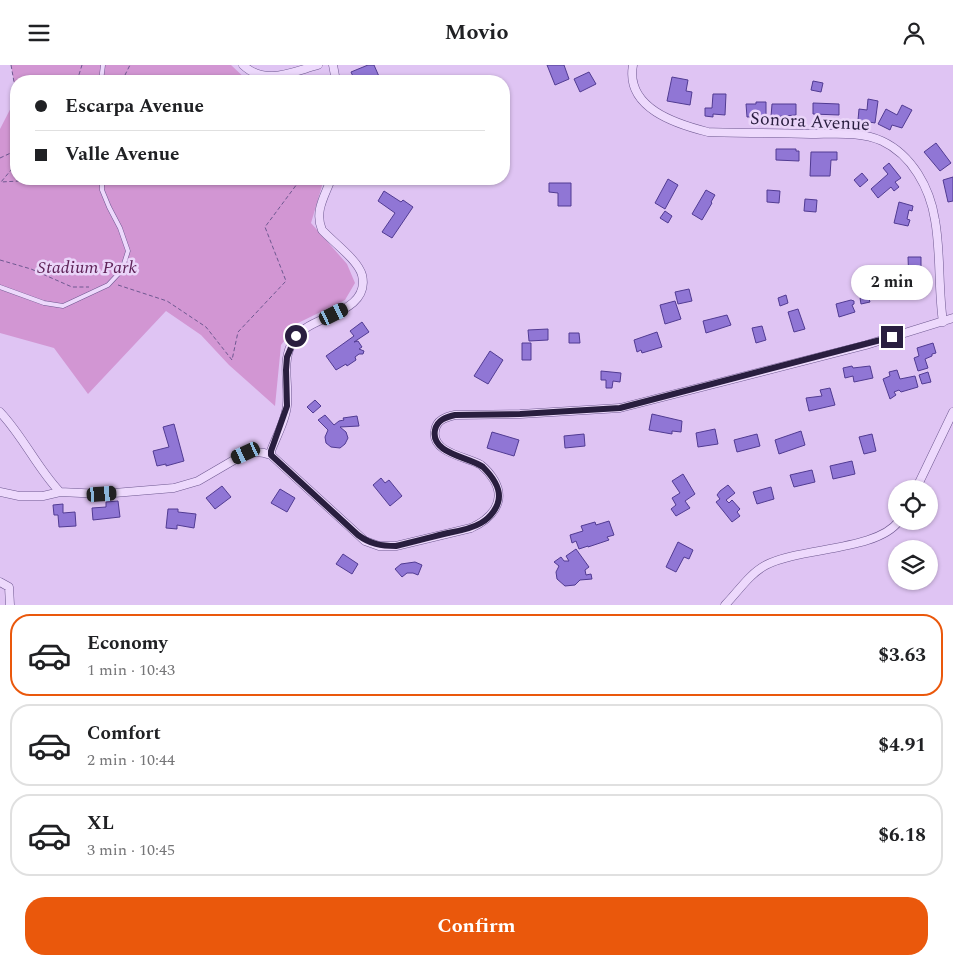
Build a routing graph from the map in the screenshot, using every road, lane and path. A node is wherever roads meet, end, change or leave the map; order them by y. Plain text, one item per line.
1 (243, 65) edge
2 (318, 65) edge
3 (633, 65) edge
4 (258, 75) edge
5 (278, 75) edge
6 (10, 171) edge
7 (10, 181) edge
8 (102, 185) edge
9 (296, 185) edge
10 (329, 185) edge
11 (0, 260) edge
12 (108, 285) junction
13 (0, 287) edge
14 (953, 318) edge
15 (943, 322) junction
16 (0, 412) edge
17 (953, 412) edge
18 (271, 455) junction
19 (920, 480) edge
20 (0, 492) edge
21 (60, 493) junction
22 (891, 530) edge
23 (0, 582) edge
24 (10, 605) edge
25 (725, 605) edge

1 - 4 street
2 - 5 street
3 - 15 street, Sonora Avenue
6 - 7 path
8 - 12 lane
9 - 12 path
10 - 18 street
11 - 12 path
12 - 13 lane
14 - 15 street
15 - 18 street
16 - 21 street
17 - 19 street
18 - 21 street
20 - 21 street
22 - 25 street
23 - 24 street

